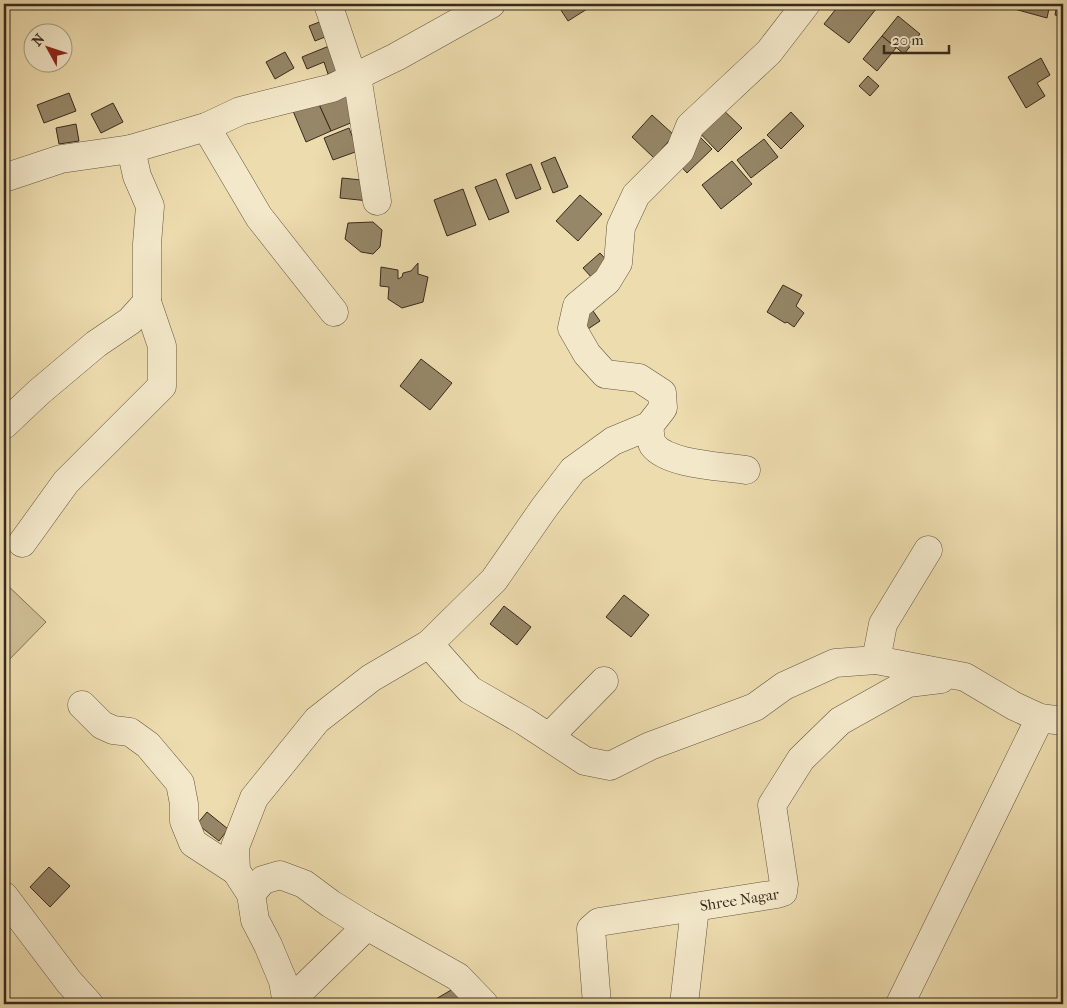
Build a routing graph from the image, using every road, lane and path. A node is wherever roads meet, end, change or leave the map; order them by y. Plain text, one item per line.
1 (328, 4) edge
2 (491, 4) edge
3 (806, 4) edge
4 (355, 77) junction
5 (206, 127) junction
6 (131, 150) junction
7 (4, 178) edge
8 (377, 201) dead end
9 (147, 302) junction
10 (334, 312) dead end
11 (4, 425) edge
12 (649, 426) junction
13 (746, 470) dead end
14 (22, 543) dead end
15 (928, 550) dead end
16 (429, 644) junction
17 (876, 660) junction
18 (965, 677) junction
19 (604, 681) dead end
20 (82, 705) dead end
21 (1051, 719) edge
22 (549, 737) junction
23 (236, 871) junction
24 (251, 894) junction
25 (4, 896) edge
26 (695, 908) junction
27 (367, 926) junction
28 (89, 1004) edge
29 (287, 1004) edge
30 (484, 1004) edge
31 (597, 1004) edge
32 (684, 1004) edge
33 (900, 1004) edge

1 - 4 street
2 - 4 street
3 - 12 street
4 - 5 street
4 - 8 street
5 - 6 street
5 - 10 street
6 - 7 street
6 - 9 street
9 - 11 street
9 - 14 street
12 - 13 street
12 - 16 street
15 - 17 street
16 - 22 street
16 - 23 street
17 - 18 street
17 - 22 street
18 - 21 street
18 - 26 street, Shree Nagar
19 - 22 street
20 - 23 street
21 - 33 street
23 - 24 street
24 - 27 street
24 - 29 street
25 - 28 street
26 - 31 street, Shree Nagar
26 - 32 street
27 - 29 street
27 - 30 street

